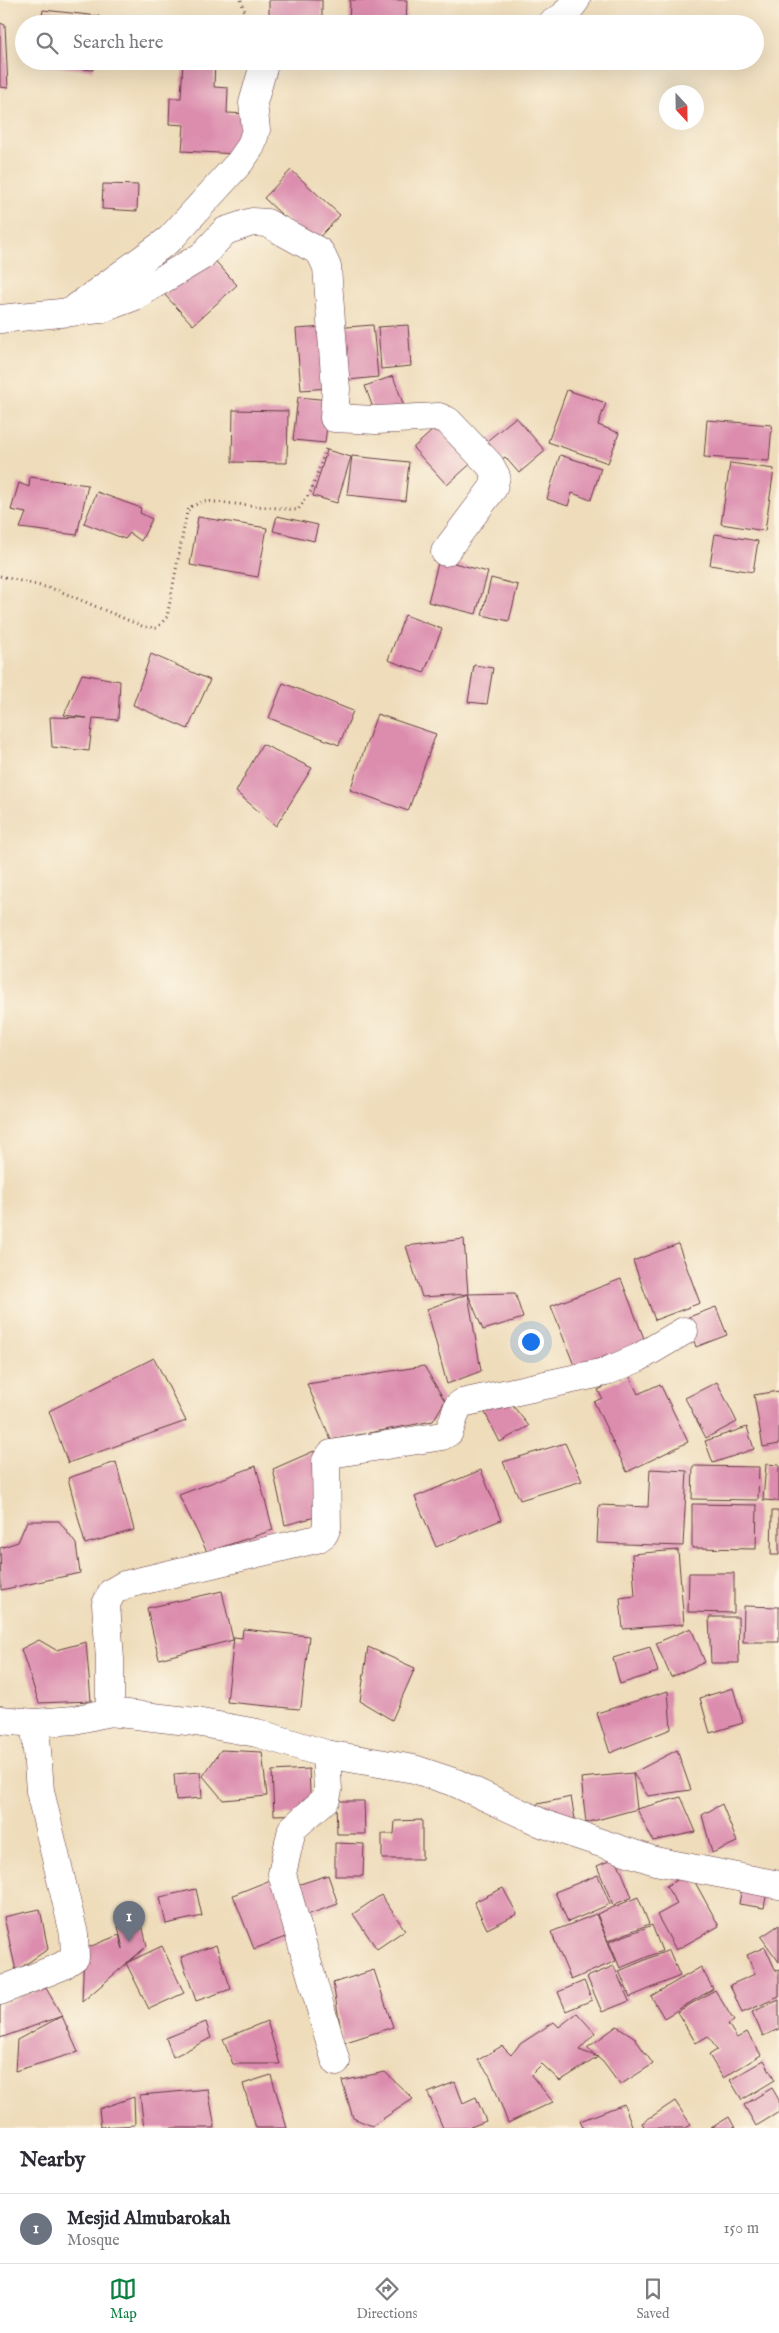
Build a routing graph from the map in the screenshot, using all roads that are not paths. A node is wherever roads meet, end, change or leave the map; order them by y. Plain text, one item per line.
1 (576, 0) edge
2 (565, 15) edge
3 (263, 70) edge
4 (69, 312) junction
5 (0, 319) edge
6 (445, 552) dead end
7 (684, 1332) dead end
8 (110, 1712) junction
9 (0, 1720) edge
10 (36, 1723) junction
11 (326, 1754) junction
12 (779, 1885) edge
13 (0, 1991) edge
14 (336, 2062) dead end

1 - 2 street
3 - 4 street
4 - 5 street
4 - 6 street
7 - 8 street
8 - 10 street
8 - 11 street
9 - 10 street
10 - 13 street
11 - 12 street
11 - 14 street

